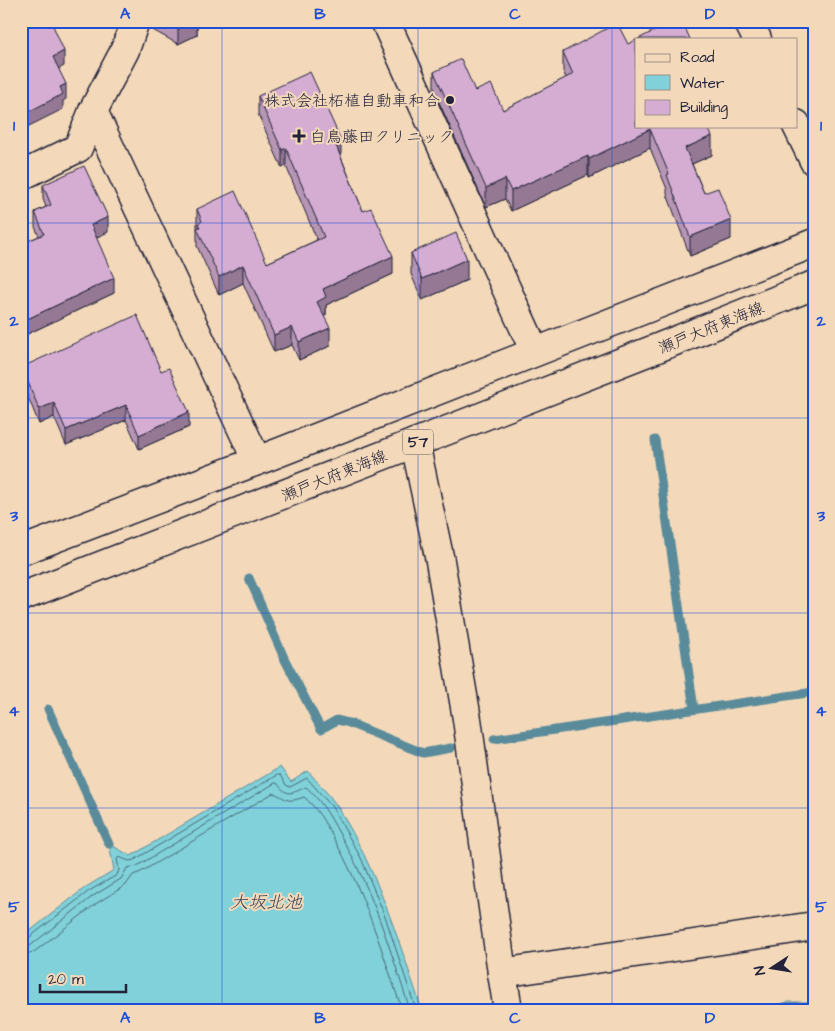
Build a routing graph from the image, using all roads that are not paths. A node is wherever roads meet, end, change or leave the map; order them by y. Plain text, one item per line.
1 (748, 21) edge
2 (134, 22) edge
3 (391, 23) edge
4 (756, 38) edge
5 (93, 111) junction
6 (798, 128) edge
7 (814, 161) edge
8 (21, 176) edge
9 (814, 243) edge
10 (814, 285) edge
11 (535, 352) junction
12 (415, 443) junction
13 (257, 461) junction
14 (21, 551) edge
15 (21, 597) edge
16 (814, 926) edge
17 (502, 973) junction
18 (508, 1010) edge

1 - 4 street
2 - 5 street
3 - 11 street
5 - 8 street
5 - 13 street
6 - 7 street
9 - 11 street, 57
10 - 12 street, 瀬戸大府東海線 / 57
11 - 13 street, 57
12 - 15 street, 瀬戸大府東海線 / 57
12 - 17 street
13 - 14 street, 57
16 - 17 street
17 - 18 street

